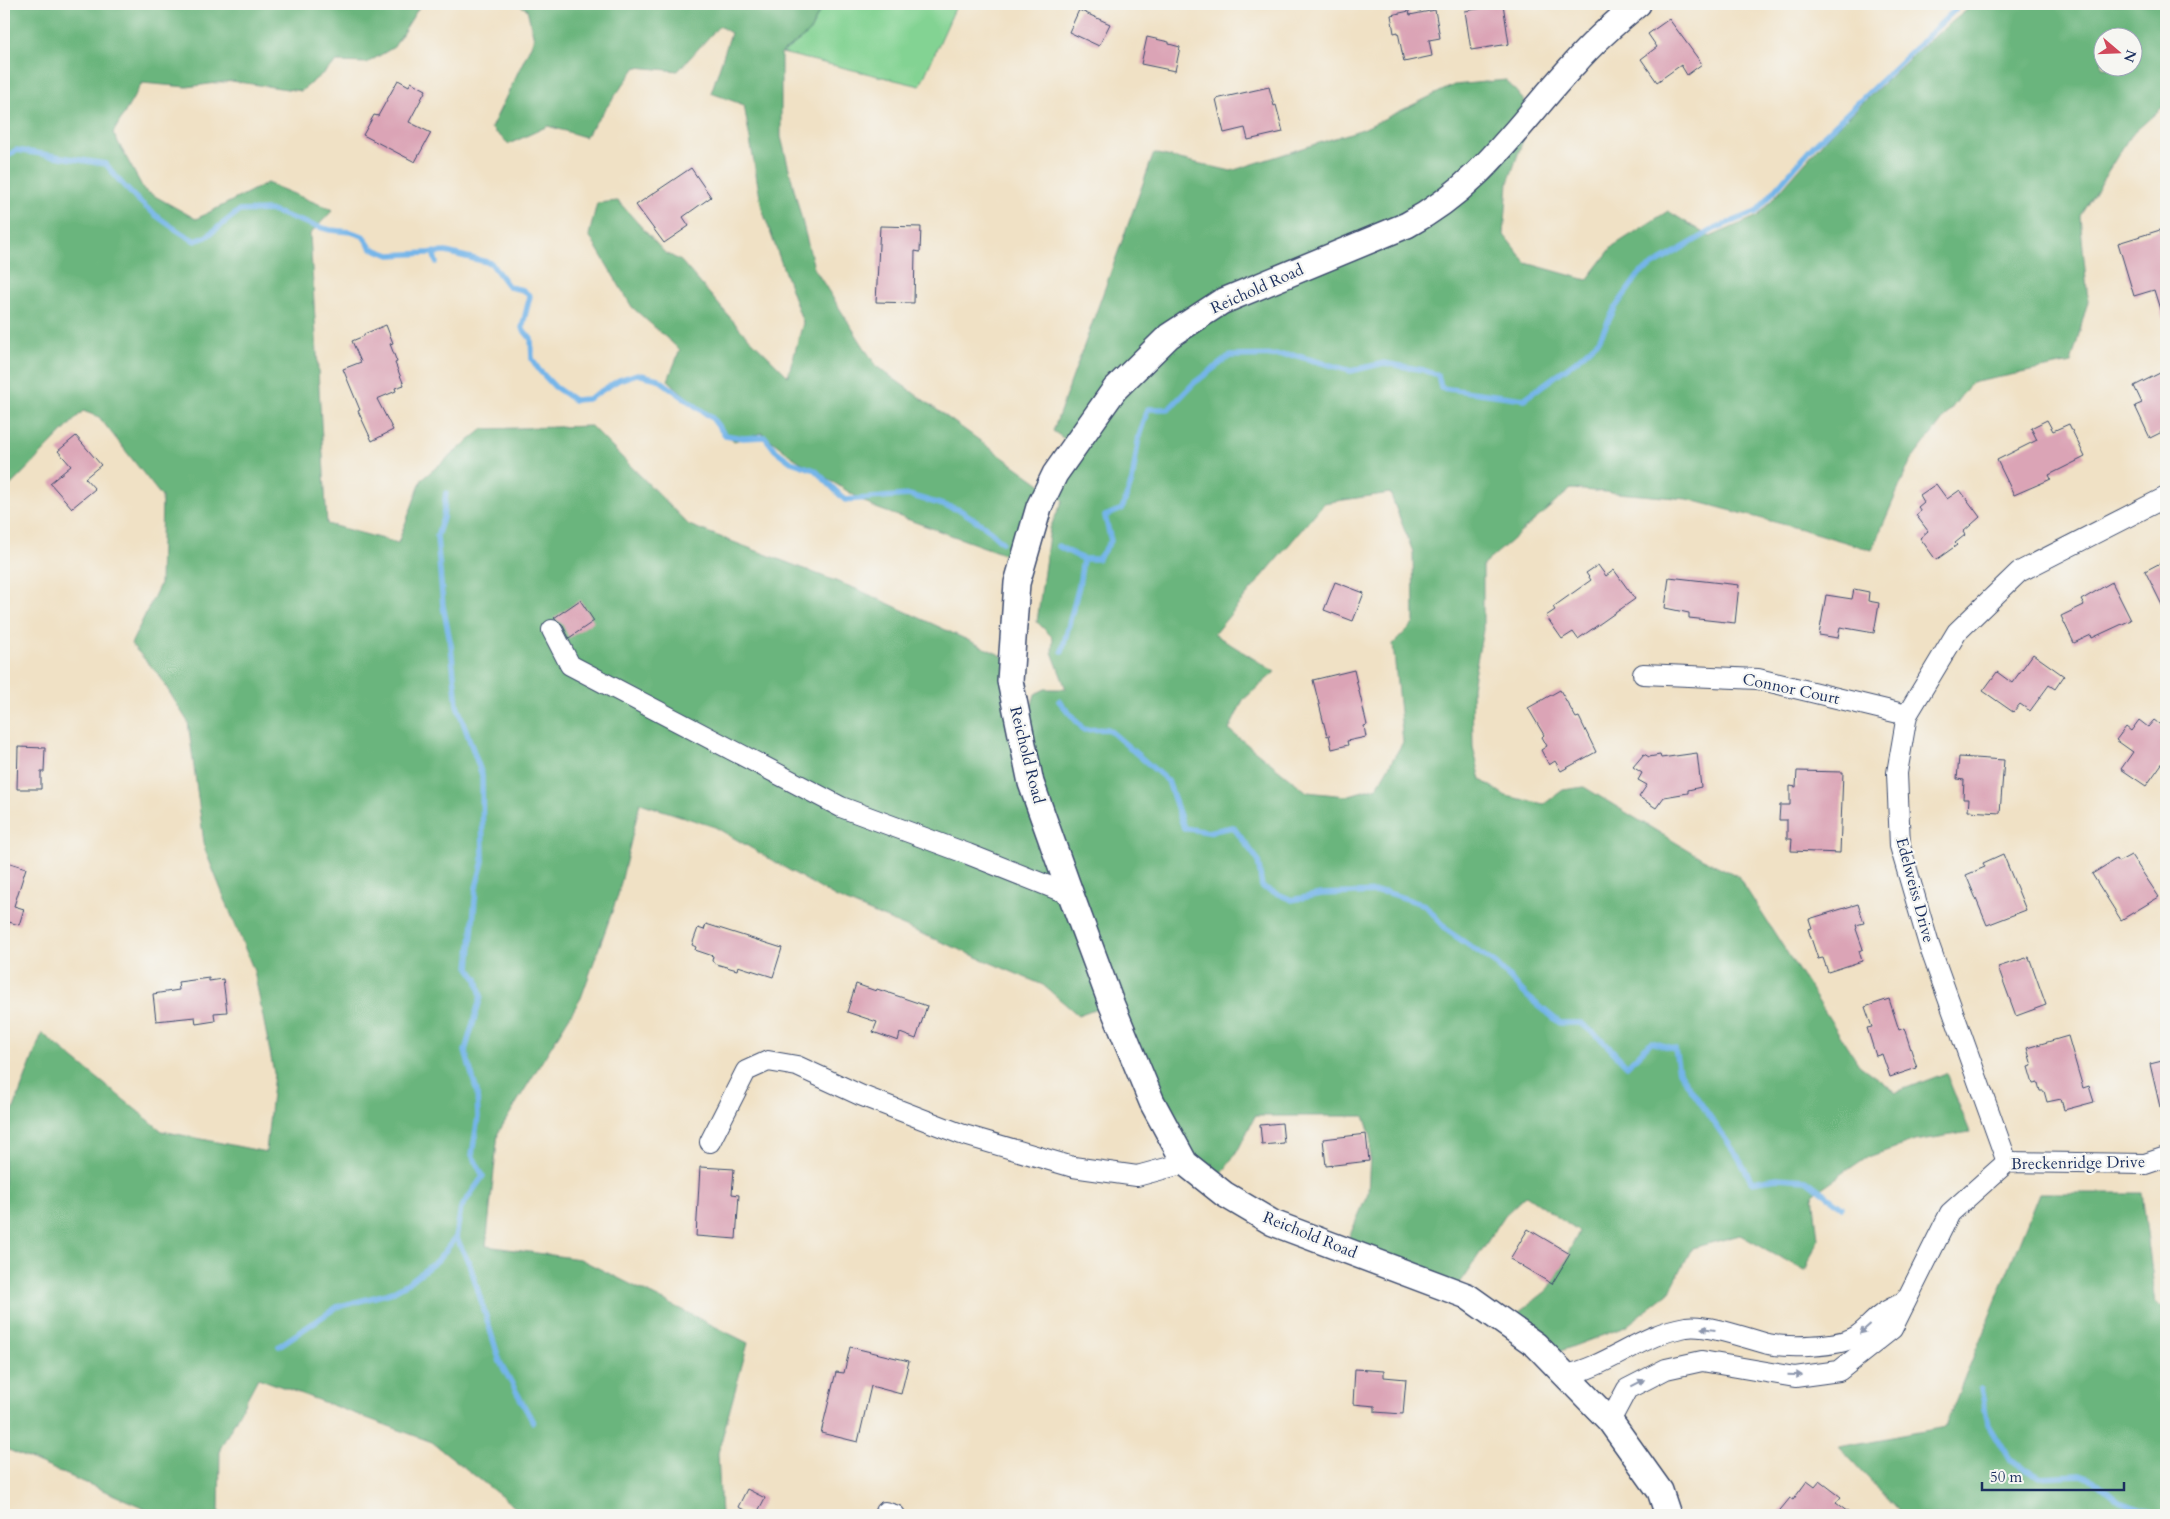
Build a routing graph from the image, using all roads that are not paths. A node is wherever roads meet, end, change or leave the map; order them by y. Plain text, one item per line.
1 (1638, 4) edge
2 (2166, 497) edge
3 (552, 630) dead end
4 (1643, 674) dead end
5 (1907, 715) junction
6 (1071, 895) junction
7 (710, 1142) dead end
8 (2166, 1157) edge
9 (2007, 1162) junction
10 (1185, 1164) junction
11 (1905, 1302) junction
12 (1566, 1375) junction
13 (1610, 1421) junction
14 (1668, 1515) edge

1 - 6 street, Reichold Road
2 - 5 street, Edelweiss Drive
3 - 6 street
4 - 5 street, Connor Court
5 - 9 street, Edelweiss Drive
6 - 10 street, Reichold Road
7 - 10 street
8 - 9 street, Breckenridge Drive
9 - 11 street, Breckenridge Drive
10 - 12 street, Reichold Road
11 -> 12 street
13 -> 11 street, Breckenridge Drive
12 - 13 street, Reichold Road
13 - 14 street, Reichold Road

